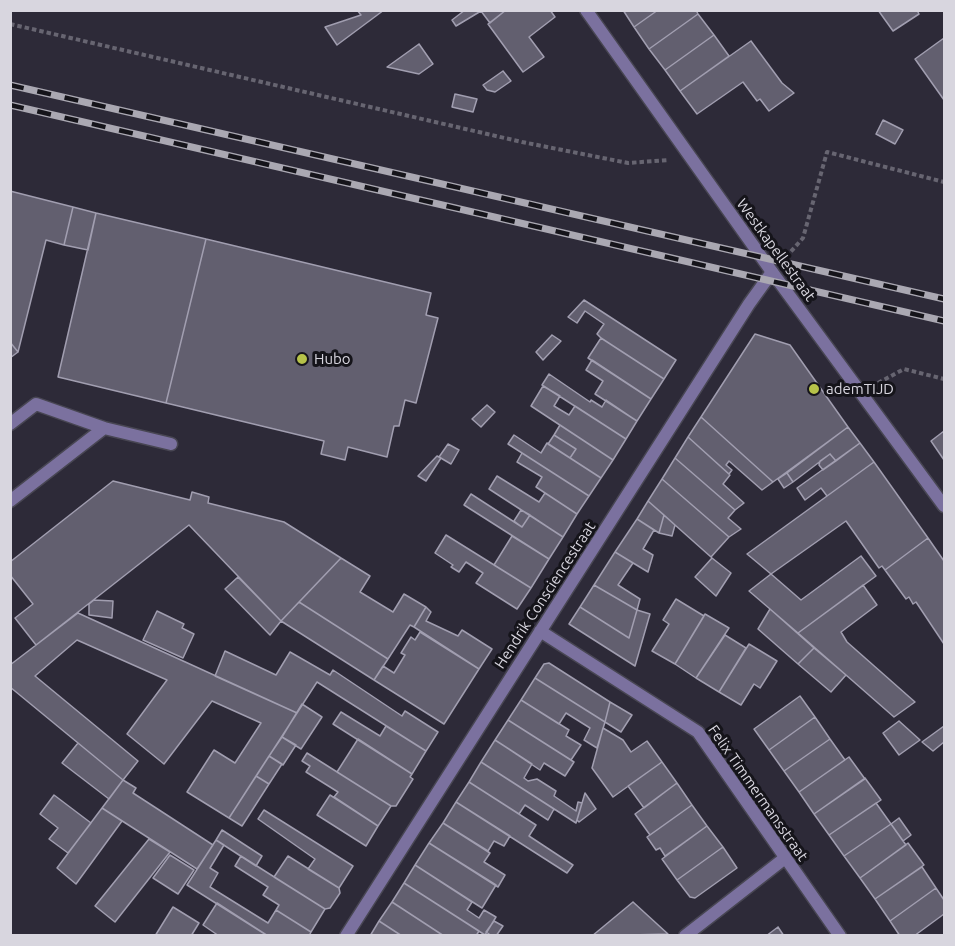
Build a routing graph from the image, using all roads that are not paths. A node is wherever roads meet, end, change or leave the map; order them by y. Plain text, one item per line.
1 (586, 10) edge
2 (772, 272) junction
3 (10, 424) edge
4 (104, 428) junction
5 (171, 444) dead end
6 (10, 501) edge
7 (945, 506) edge
8 (540, 631) junction
9 (785, 858) junction
10 (346, 936) edge
11 (684, 936) edge
12 (840, 936) edge

1 - 2 street, Westkapellestraat
2 - 7 street, Westkapellestraat
2 - 8 street, Hendrik Consciencestraat
3 - 4 street
4 - 5 street
4 - 6 street
8 - 9 street, Felix Timmermansstraat
8 - 10 street, Hendrik Consciencestraat
9 - 11 street
9 - 12 street, Felix Timmermansstraat

